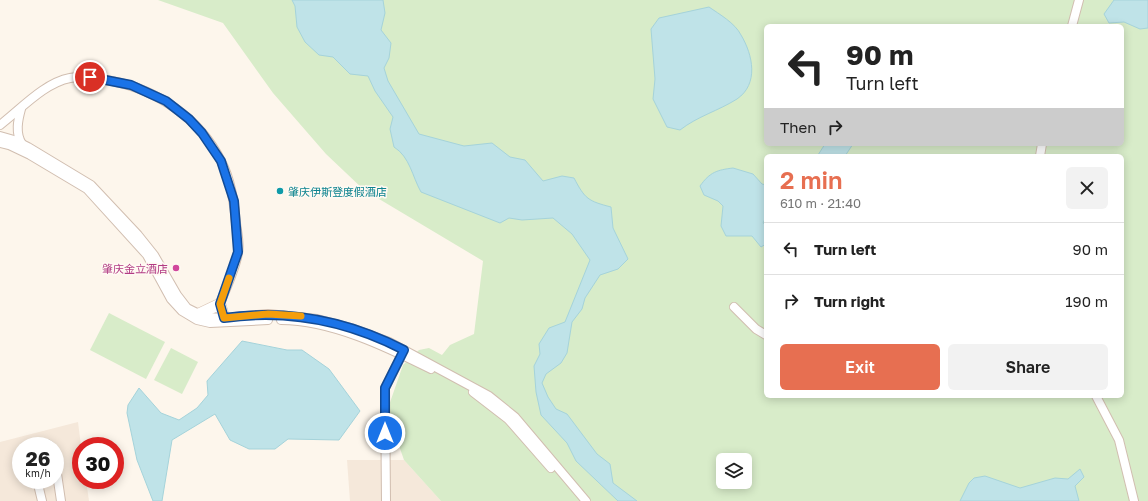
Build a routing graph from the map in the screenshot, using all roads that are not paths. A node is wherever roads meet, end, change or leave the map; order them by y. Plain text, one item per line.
1 (1079, 0) edge
2 (1073, 24) edge
3 (21, 108) junction
4 (0, 125) edge
5 (0, 136) edge
6 (0, 143) edge
7 (22, 144) junction
8 (220, 304) junction
9 (734, 307) dead end
10 (199, 314) junction
11 (224, 318) junction
12 (764, 334) edge
13 (403, 352) junction
14 (1097, 398) edge
15 (39, 489) edge
16 (59, 489) edge
17 (386, 497) edge
18 (42, 501) edge
19 (61, 501) edge
20 (392, 501) edge
21 (580, 501) edge
22 (586, 501) edge
23 (1134, 501) edge

1 - 2 street
3 - 4 street
3 - 7 street
3 - 8 street
5 - 7 street
6 - 13 street
7 - 10 street
8 - 10 street
8 - 11 street
9 - 12 street
10 - 11 street
11 - 13 street
13 - 17 street
13 - 21 street
13 - 22 street
14 - 23 street
15 - 18 street
16 - 19 street
17 - 20 street

